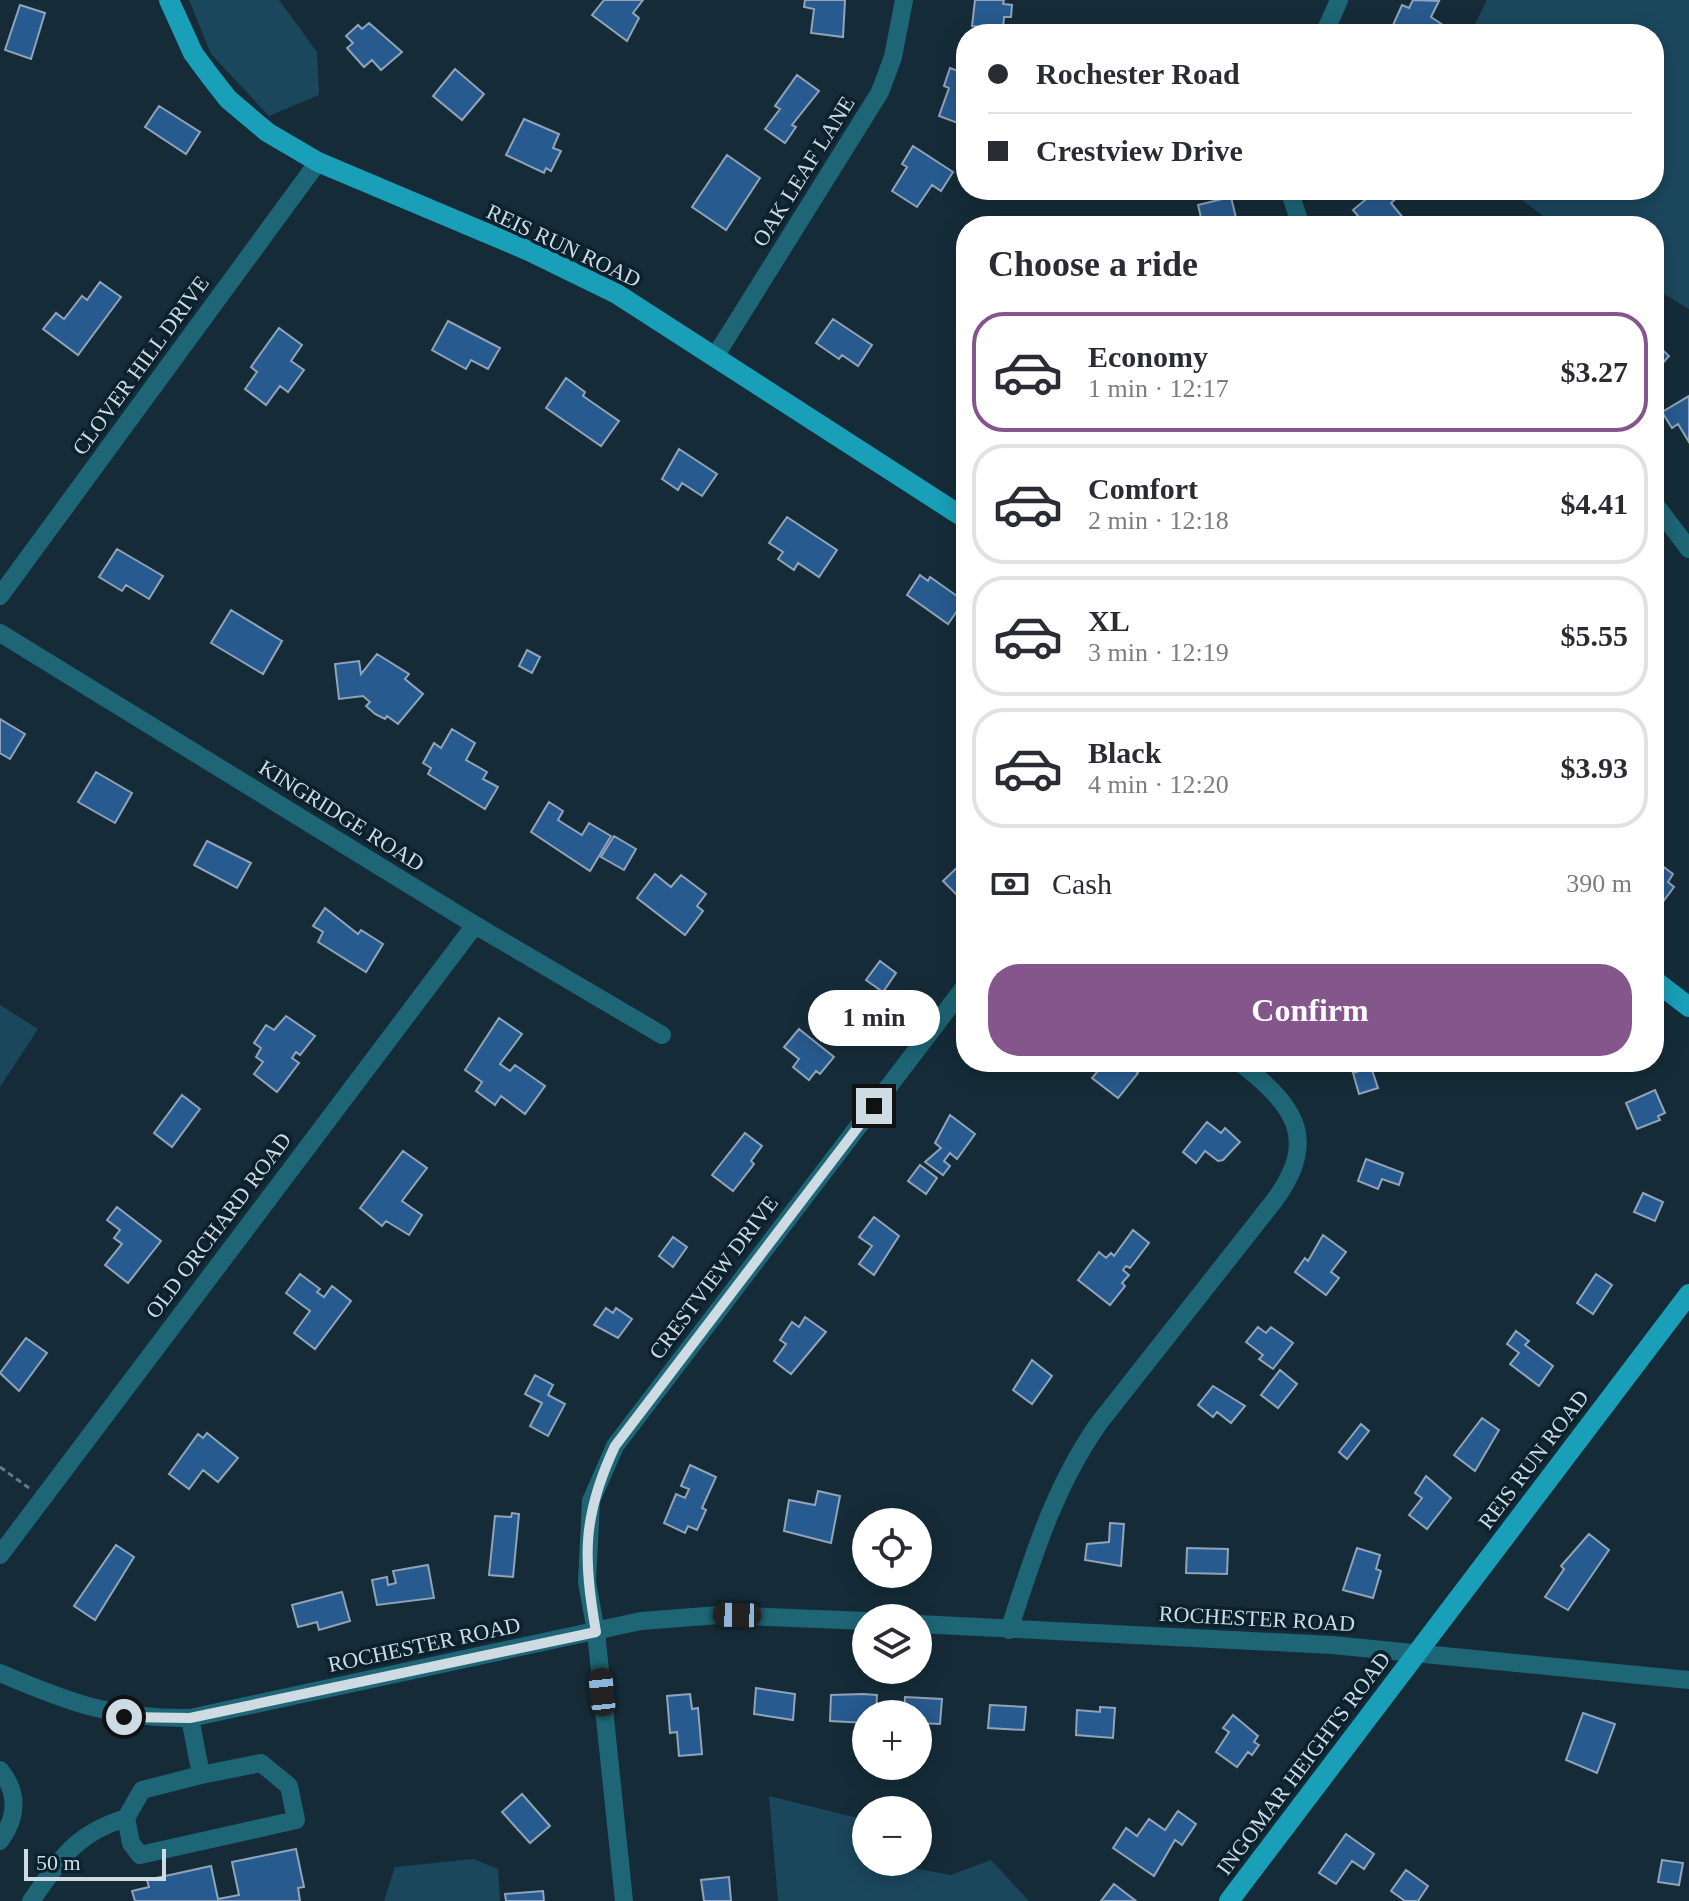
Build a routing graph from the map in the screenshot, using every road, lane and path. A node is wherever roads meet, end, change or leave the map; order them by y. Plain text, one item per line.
1 (169, 0) edge
2 (904, 0) edge
3 (1339, 0) edge
4 (1328, 24) edge
5 (318, 162) junction
6 (716, 355) junction
7 (956, 512) edge
8 (1664, 516) edge
9 (1689, 549) edge
10 (0, 596) edge
11 (0, 633) edge
12 (475, 925) junction
13 (1664, 988) edge
14 (956, 998) edge
15 (1689, 1007) edge
16 (662, 1035) dead end
17 (1252, 1072) edge
18 (1689, 1294) edge
19 (0, 1467) edge
20 (42, 1497) junction
21 (0, 1555) edge
22 (852, 1620) edge
23 (932, 1625) edge
24 (1009, 1630) junction
25 (596, 1632) junction
26 (1415, 1653) junction
27 (0, 1673) edge
28 (1689, 1680) edge
29 (190, 1718) junction
30 (0, 1770) edge
31 (201, 1775) junction
32 (126, 1818) junction
33 (0, 1841) edge
34 (31, 1901) edge
35 (624, 1901) edge
36 (1229, 1901) edge

1 - 5 main road, REIS RUN ROAD
2 - 6 street, OAK LEAF LANE
3 - 4 street
5 - 6 main road, REIS RUN ROAD
5 - 10 street, CLOVER HILL DRIVE
6 - 7 main road, REIS RUN ROAD
8 - 9 street
11 - 12 street, KINGRIDGE ROAD
12 - 16 street, KINGRIDGE ROAD
12 - 20 street, OLD ORCHARD ROAD
13 - 15 main road
14 - 25 street, CRESTVIEW DRIVE
17 - 24 street
18 - 26 main road, REIS RUN ROAD
19 - 20 path
20 - 21 street, OLD ORCHARD ROAD
22 - 25 street, ROCHESTER ROAD
23 - 24 street, ROCHESTER ROAD
24 - 26 street, ROCHESTER ROAD
25 - 29 street, ROCHESTER ROAD
25 - 35 street, CRESTVIEW DRIVE
26 - 28 street, ROCHESTER ROAD
26 - 36 main road, INGOMAR HEIGHTS ROAD
27 - 29 street, ROCHESTER ROAD
29 - 31 street
30 - 33 street
31 - 32 street
31 - 32 street
32 - 34 street

